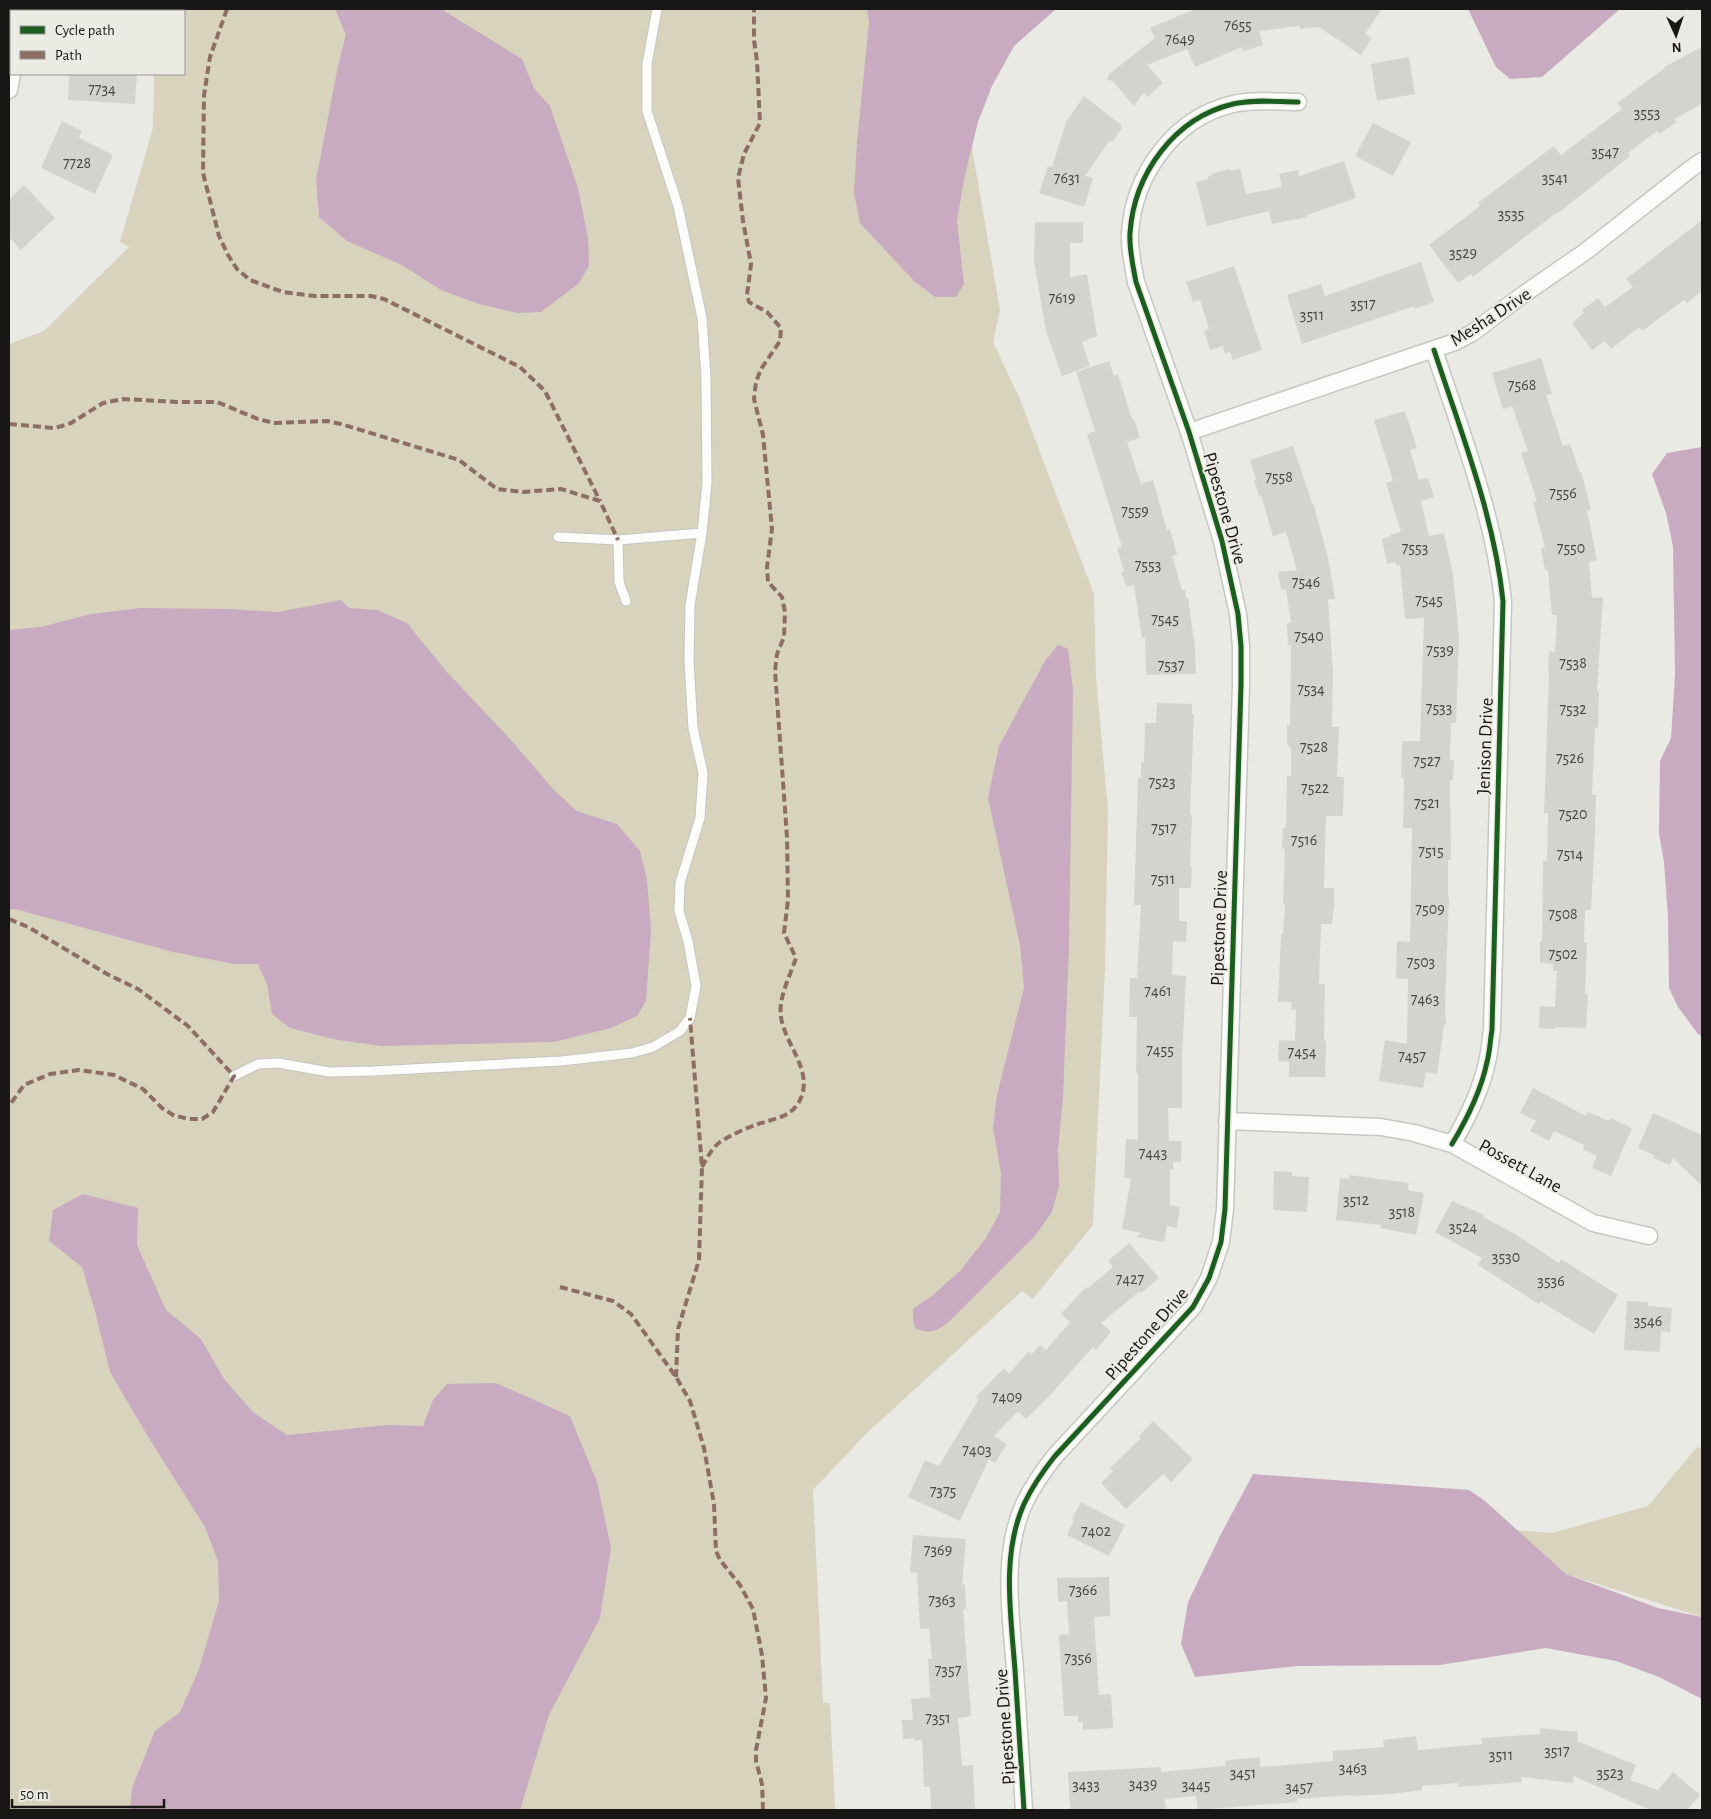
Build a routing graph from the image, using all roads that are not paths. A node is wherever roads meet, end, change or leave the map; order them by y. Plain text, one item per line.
1 (657, 9) edge
2 (12, 75) edge
3 (9, 90) edge
4 (1298, 102) dead end
5 (1702, 161) edge
6 (1434, 350) junction
7 (1189, 432) junction
8 (702, 533) junction
9 (558, 536) dead end
10 (618, 540) junction
11 (626, 601) dead end
12 (234, 1076) dead end
13 (1227, 1121) junction
14 (1452, 1144) junction
15 (1649, 1236) dead end
16 (1024, 1810) edge

1 - 8 lane
2 - 3 street
4 - 7 street, Pipestone Drive
5 - 6 street, Mesha Drive
6 - 7 street, Mesha Drive
6 - 14 street, Jenison Drive
7 - 13 street, Pipestone Drive
8 - 10 lane
8 - 12 lane
9 - 10 lane
10 - 11 lane
13 - 14 street, Possett Lane
13 - 16 street, Pipestone Drive
14 - 15 street, Possett Lane

